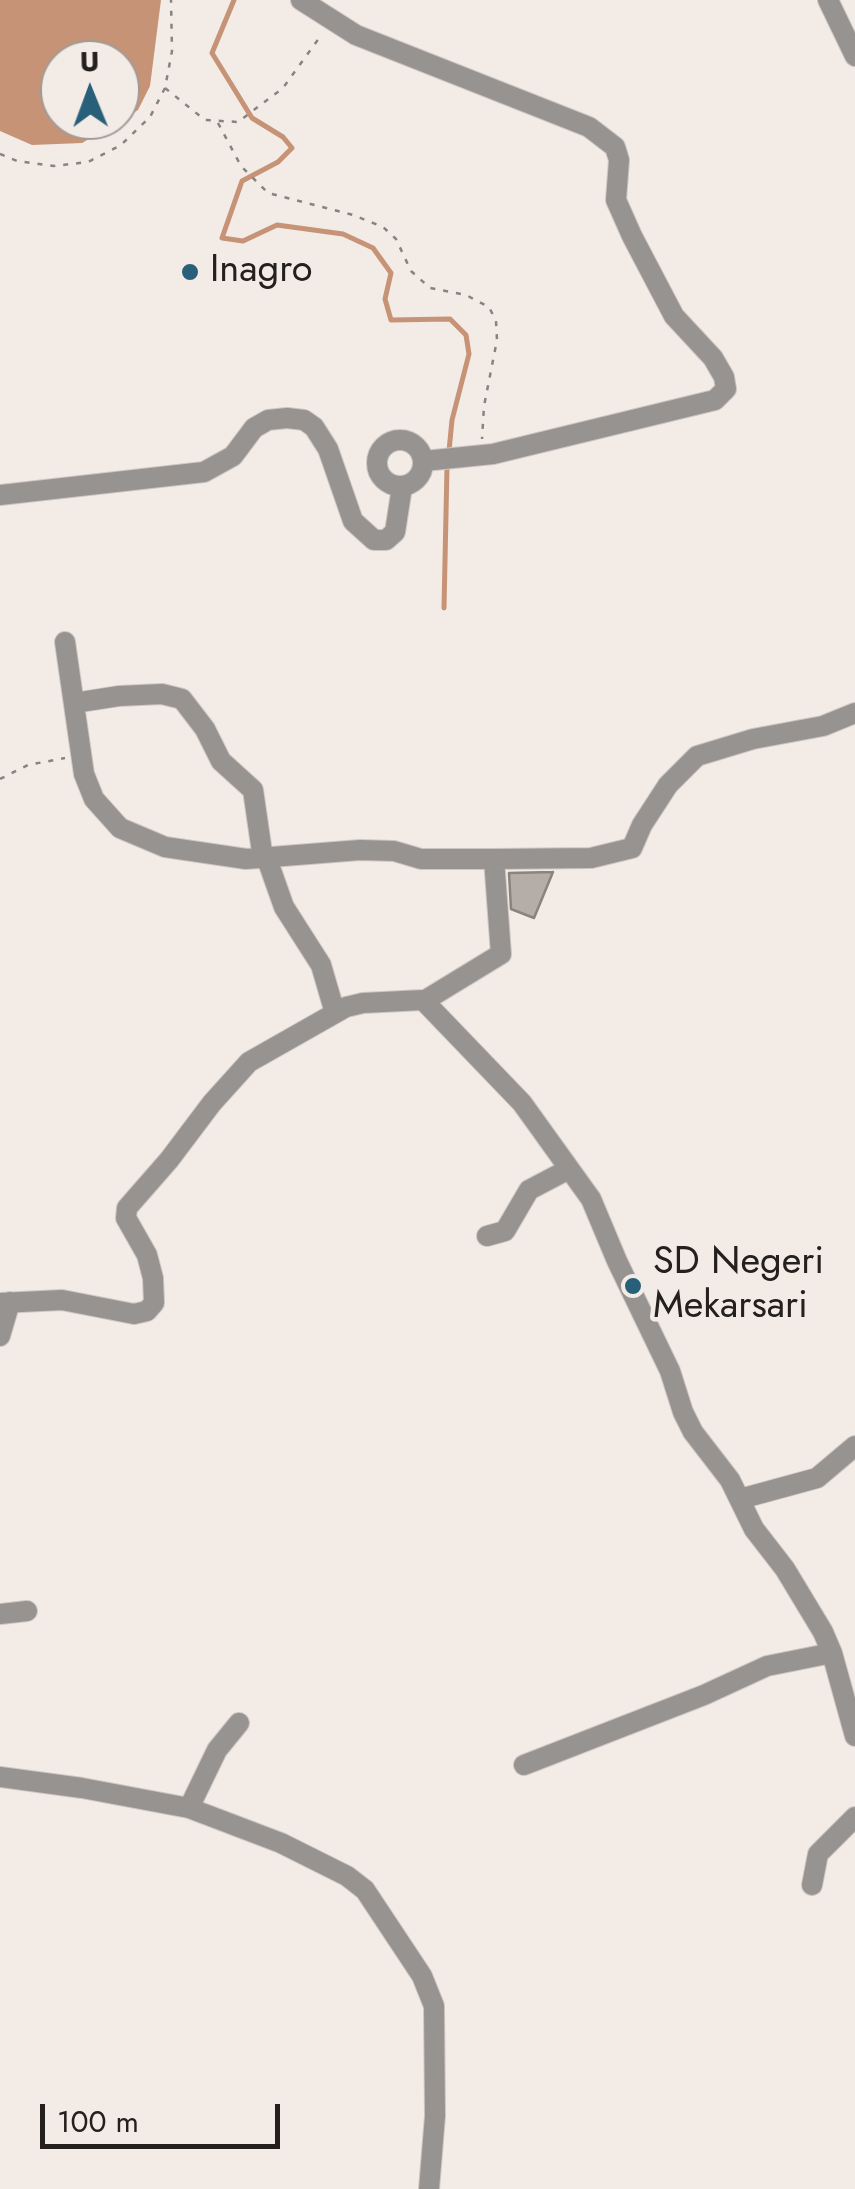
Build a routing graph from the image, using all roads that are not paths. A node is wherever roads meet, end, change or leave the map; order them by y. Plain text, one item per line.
1 (301, 0) edge
2 (828, 0) edge
3 (855, 56) edge
4 (428, 460) junction
5 (402, 487) junction
6 (0, 495) edge
7 (65, 642) dead end
8 (74, 703) junction
9 (855, 713) edge
10 (265, 859) junction
11 (494, 859) junction
12 (424, 1001) junction
13 (335, 1013) junction
14 (569, 1169) junction
15 (487, 1236) dead end
16 (5, 1302) edge
17 (0, 1336) edge
18 (855, 1446) edge
19 (740, 1499) junction
20 (27, 1611) dead end
21 (0, 1614) edge
22 (832, 1653) junction
23 (240, 1723) dead end
24 (855, 1736) edge
25 (524, 1765) dead end
26 (0, 1777) edge
27 (189, 1808) junction
28 (855, 1817) edge
29 (812, 1885) dead end
30 (429, 2189) edge

1 - 4 street
2 - 3 street
4 - 5 street
4 - 5 street
5 - 6 street
7 - 8 street
8 - 10 street
8 - 10 street
9 - 11 street
10 - 11 street
10 - 13 street
11 - 12 street
12 - 13 street
12 - 14 street
13 - 16 street
14 - 15 street
14 - 19 street
16 - 17 street
18 - 19 street
19 - 22 street
20 - 21 street
22 - 24 street
22 - 25 street
23 - 27 street
26 - 27 street
27 - 30 street
28 - 29 street

